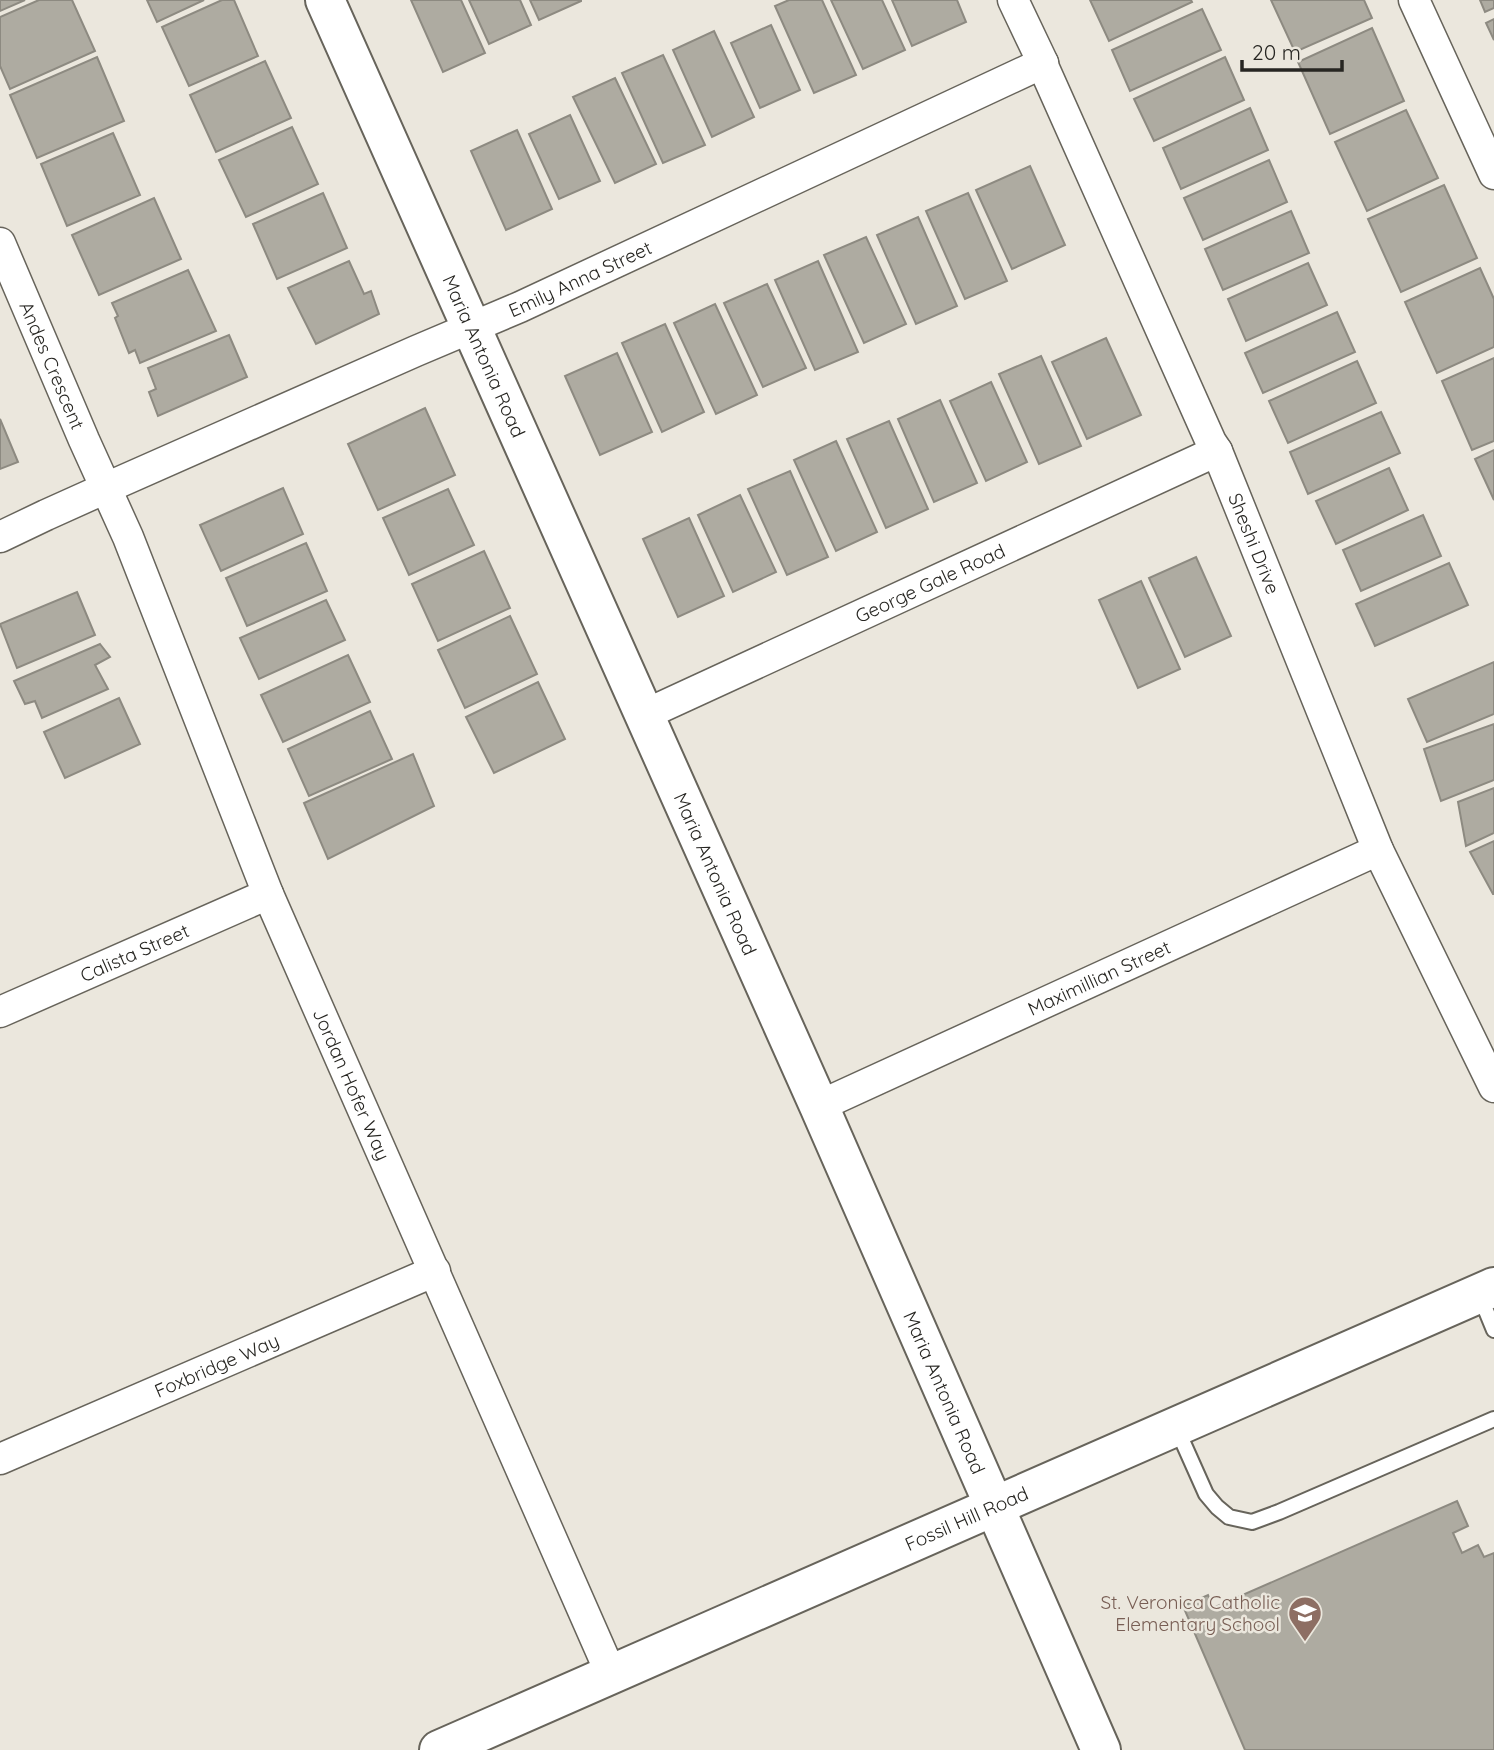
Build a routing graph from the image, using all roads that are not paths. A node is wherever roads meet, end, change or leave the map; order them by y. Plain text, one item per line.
1 (325, 0) edge
2 (1013, 0) edge
3 (1414, 0) edge
4 (1043, 63) junction
5 (1494, 174) edge
6 (0, 243) edge
7 (472, 327) junction
8 (1217, 451) junction
9 (106, 488) junction
10 (0, 537) edge
11 (644, 715) junction
12 (1378, 850) junction
13 (268, 894) junction
14 (0, 1012) edge
15 (1494, 1087) edge
16 (819, 1106) junction
17 (435, 1271) junction
18 (1486, 1291) edge
19 (1494, 1330) edge
20 (1494, 1419) edge
21 (1177, 1427) junction
22 (0, 1459) edge
23 (994, 1507) junction
24 (611, 1674) junction
25 (439, 1750) edge
26 (1101, 1750) edge

1 - 7 street, Maria Antonia Road
2 - 4 street, Sheshi Drive
3 - 5 street
4 - 7 street, Emily Anna Street
4 - 8 street, Sheshi Drive
6 - 9 street, Andes Crescent
7 - 9 street, Emily Anna Street
7 - 11 street, Maria Antonia Road
8 - 11 street, George Gale Road
8 - 12 street, Sheshi Drive
9 - 10 street, Emily Anna Street
9 - 13 street, Jordan Hofer Way
11 - 16 street, Maria Antonia Road
12 - 15 street, Sheshi Drive
12 - 16 street, Maximillian Street
13 - 14 street, Calista Street
13 - 17 street, Jordan Hofer Way
16 - 23 street, Maria Antonia Road
17 - 22 street, Foxbridge Way
17 - 24 street, Jordan Hofer Way
18 - 19 lane
18 - 21 street, Fossil Hill Road
20 - 21 lane
21 - 23 street, Fossil Hill Road
23 - 24 street, Fossil Hill Road
23 - 26 street, Maria Antonia Road
24 - 25 street, Fossil Hill Road

